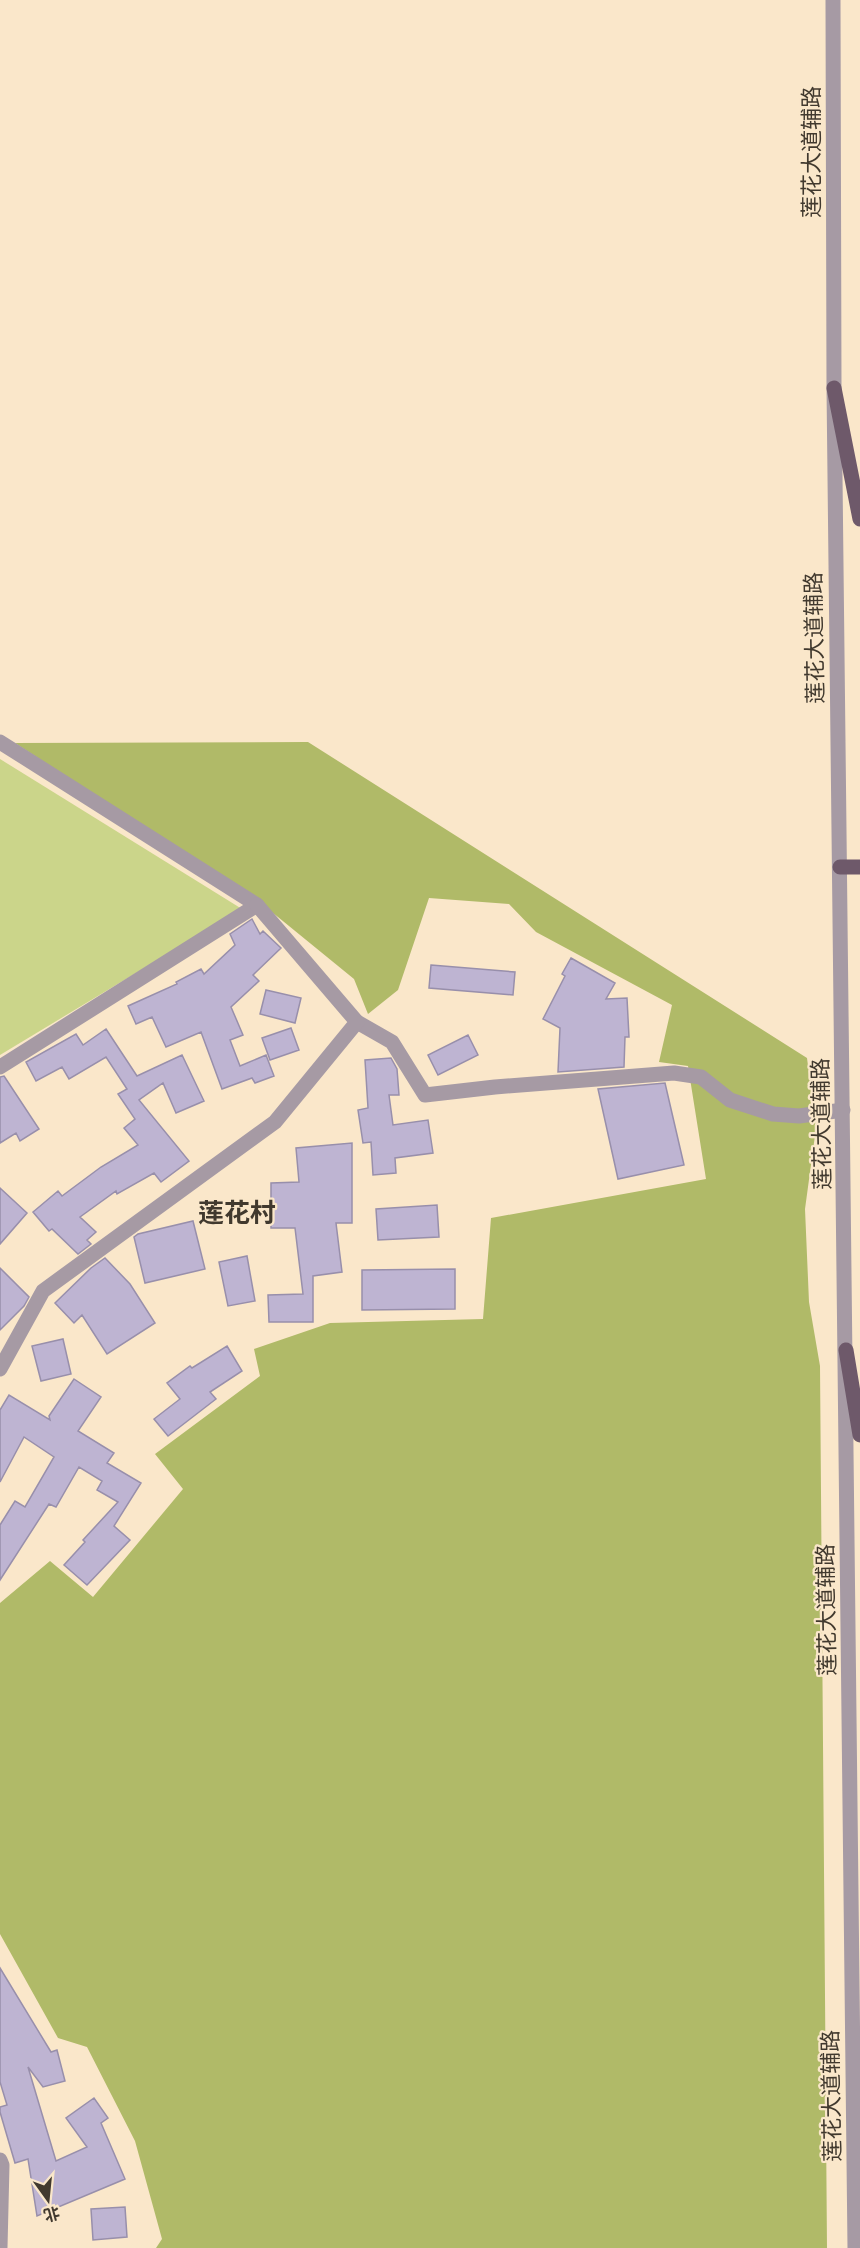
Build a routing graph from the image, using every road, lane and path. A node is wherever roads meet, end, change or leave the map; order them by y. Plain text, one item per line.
1 (833, 0) edge
2 (834, 387) junction
3 (860, 519) edge
4 (0, 742) edge
5 (840, 867) junction
6 (860, 867) edge
7 (257, 905) junction
8 (357, 1022) junction
9 (0, 1067) edge
10 (843, 1110) junction
11 (846, 1350) junction
12 (0, 1369) edge
13 (860, 1435) edge
14 (0, 2160) edge
15 (0, 2247) edge
16 (855, 2248) edge

1 - 2 street, 莲花大道辅路
2 - 3 main road
2 - 5 street, 莲花大道辅路
4 - 7 street
5 - 6 main road
5 - 10 street, 莲花大道辅路
7 - 8 street
7 - 9 street
8 - 10 street
8 - 12 street
10 - 11 street, 莲花大道辅路
11 - 13 main road
11 - 16 street, 莲花大道辅路
14 - 15 street

